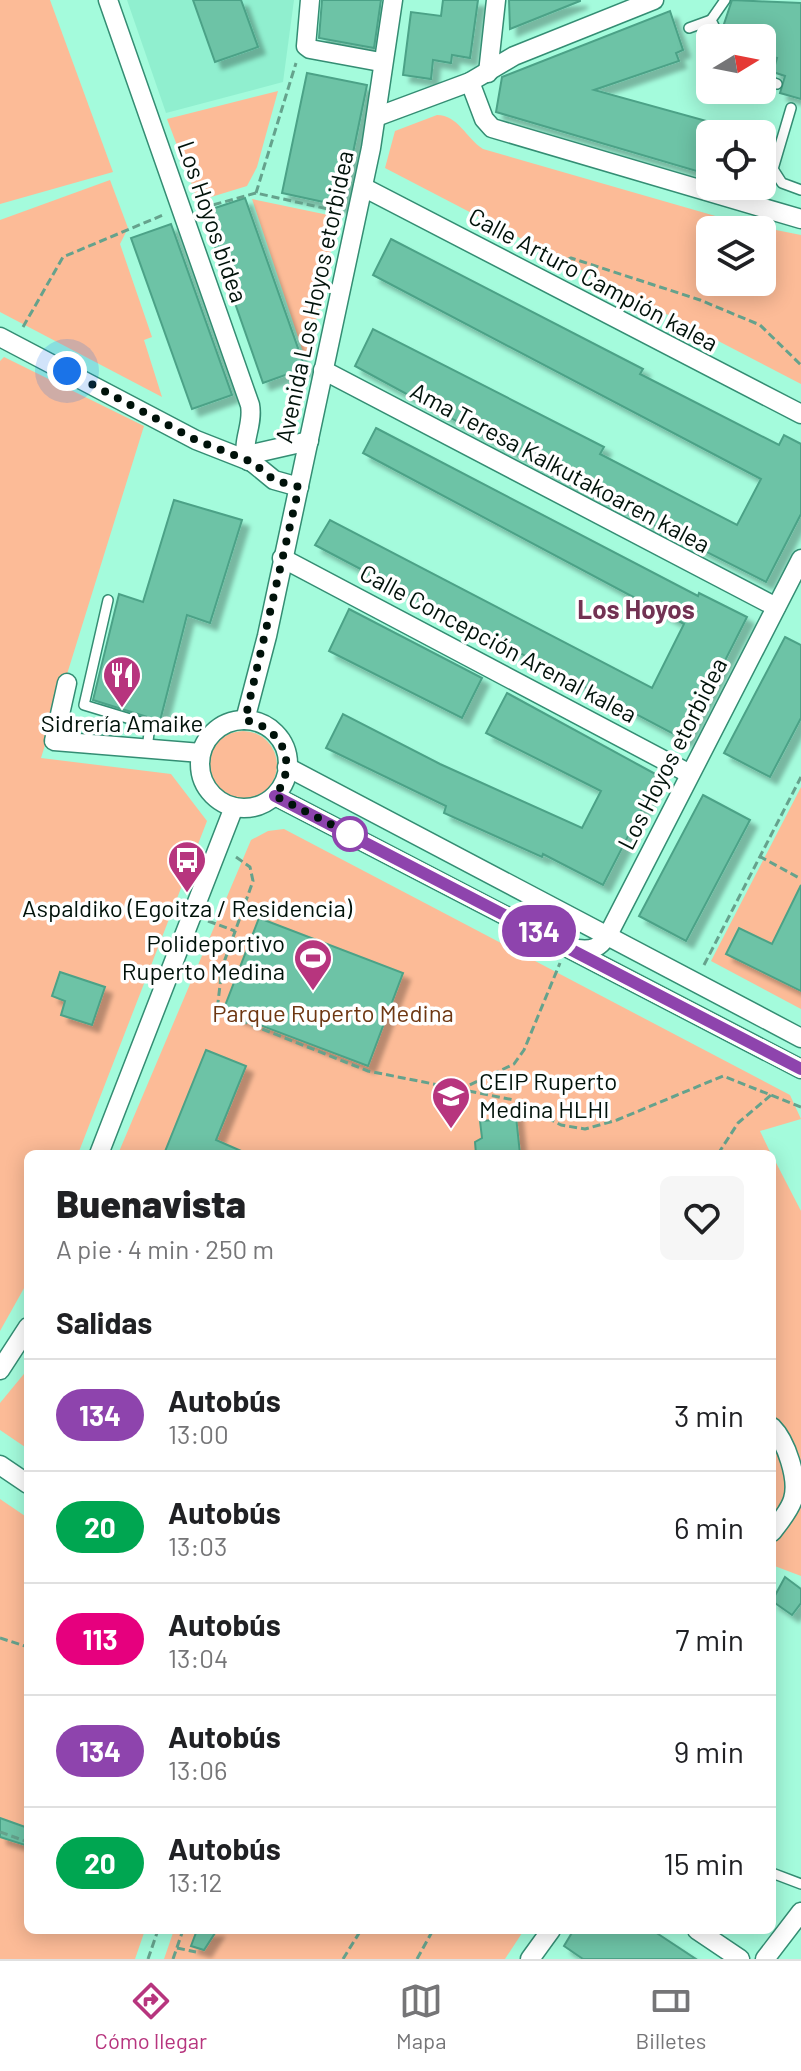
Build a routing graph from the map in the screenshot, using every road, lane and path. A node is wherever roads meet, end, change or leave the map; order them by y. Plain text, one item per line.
1 (108, 0) edge
2 (310, 0) edge
3 (393, 0) edge
4 (496, 0) edge
5 (654, 0) edge
6 (725, 0) edge
7 (711, 20) junction
8 (713, 24) edge
9 (689, 28) dead end
10 (296, 61) dead end
11 (381, 62) junction
12 (488, 73) junction
13 (470, 82) junction
14 (791, 108) dead end
15 (376, 117) junction
16 (363, 187) junction
17 (801, 190) edge
18 (256, 193) junction
19 (198, 210) dead end
20 (171, 212) dead end
21 (343, 212) dead end
22 (801, 219) edge
23 (557, 264) dead end
24 (21, 330) dead end
25 (0, 337) edge
26 (801, 365) edge
27 (323, 370) junction
28 (801, 414) edge
29 (309, 441) junction
30 (250, 461) junction
31 (299, 487) junction
32 (282, 558) junction
33 (801, 559) edge
34 (108, 600) dead end
35 (776, 607) junction
36 (67, 683) dead end
37 (245, 720) junction
38 (147, 749) junction
39 (201, 753) junction
40 (287, 767) junction
41 (690, 774) junction
42 (801, 777) edge
43 (275, 796) junction
44 (234, 807) junction
45 (759, 856) junction
46 (236, 857) dead end
47 (801, 879) edge
48 (208, 921) dead end
49 (235, 931) junction
50 (608, 935) junction
51 (568, 954) junction
52 (702, 969) dead end
53 (801, 1038) edge
54 (801, 1069) edge
55 (457, 1091) junction
56 (771, 1095) junction
57 (801, 1107) edge
58 (101, 1150) edge
59 (721, 1150) edge
60 (24, 1333) edge
61 (0, 1370) edge
62 (776, 1431) edge
63 (0, 1465) edge
64 (24, 1481) edge
65 (776, 1526) edge
66 (0, 1638) edge
67 (24, 1646) edge
68 (0, 1832) edge
69 (24, 1841) edge
70 (776, 1875) edge
71 (801, 1884) edge
72 (801, 1912) edge
73 (157, 1934) edge
74 (182, 1934) edge
75 (359, 1934) edge
76 (431, 1934) edge
77 (548, 1934) edge
78 (703, 1934) edge
79 (177, 1948) junction
80 (196, 1952) dead end
81 (148, 1959) edge
82 (173, 1959) edge
83 (343, 1959) edge
84 (417, 1959) edge
85 (530, 1959) edge
86 (740, 1959) edge
87 (765, 1959) edge

1 - 30 street, Los Hoyos bidea
2 - 11 street
3 - 11 street
4 - 12 street
5 - 12 street
6 - 7 lane
7 - 8 lane
7 - 9 lane
10 - 18 path
11 - 15 street, Avenida Los Hoyos etorbidea
12 - 13 street
13 - 15 street
13 - 22 street
14 - 17 lane
15 - 16 street, Avenida Los Hoyos etorbidea
16 - 27 street, Avenida Los Hoyos etorbidea
16 - 28 street, Calle Arturo Campión kalea
18 - 19 path
18 - 21 path
20 - 24 path
23 - 26 path
25 - 30 street
27 - 29 street, Avenida Los Hoyos etorbidea
27 - 35 street, Ama Teresa Kalkutakoaren kalea
29 - 30 street
29 - 31 street, Avenida Los Hoyos etorbidea
30 - 31 street
31 - 32 street, Avenida Los Hoyos etorbidea
32 - 37 street, Avenida Los Hoyos etorbidea
32 - 41 street, Calle Concepción Arenal kalea
33 - 35 street, Los Hoyos etorbidea
34 - 38 lane
35 - 41 street, Los Hoyos etorbidea
36 - 38 street
37 - 39 street
37 - 40 street
38 - 39 street
39 - 44 street
40 - 43 street
40 - 50 street
41 - 50 street, Los Hoyos etorbidea
42 - 45 path
43 - 44 street
43 - 51 street
44 - 58 street
45 - 47 path
45 - 52 path
46 - 49 path
48 - 49 path
49 - 55 path
50 - 51 street
50 - 53 street
51 - 54 street
51 - 55 path
55 - 56 path
56 - 57 path
56 - 59 path
60 - 61 street
62 - 65 street
63 - 64 street
66 - 67 path
68 - 69 path
70 - 71 lane
72 - 87 street
73 - 81 path
74 - 79 path
75 - 83 path
76 - 84 path
77 - 85 street
78 - 86 street
79 - 80 path
79 - 82 path

